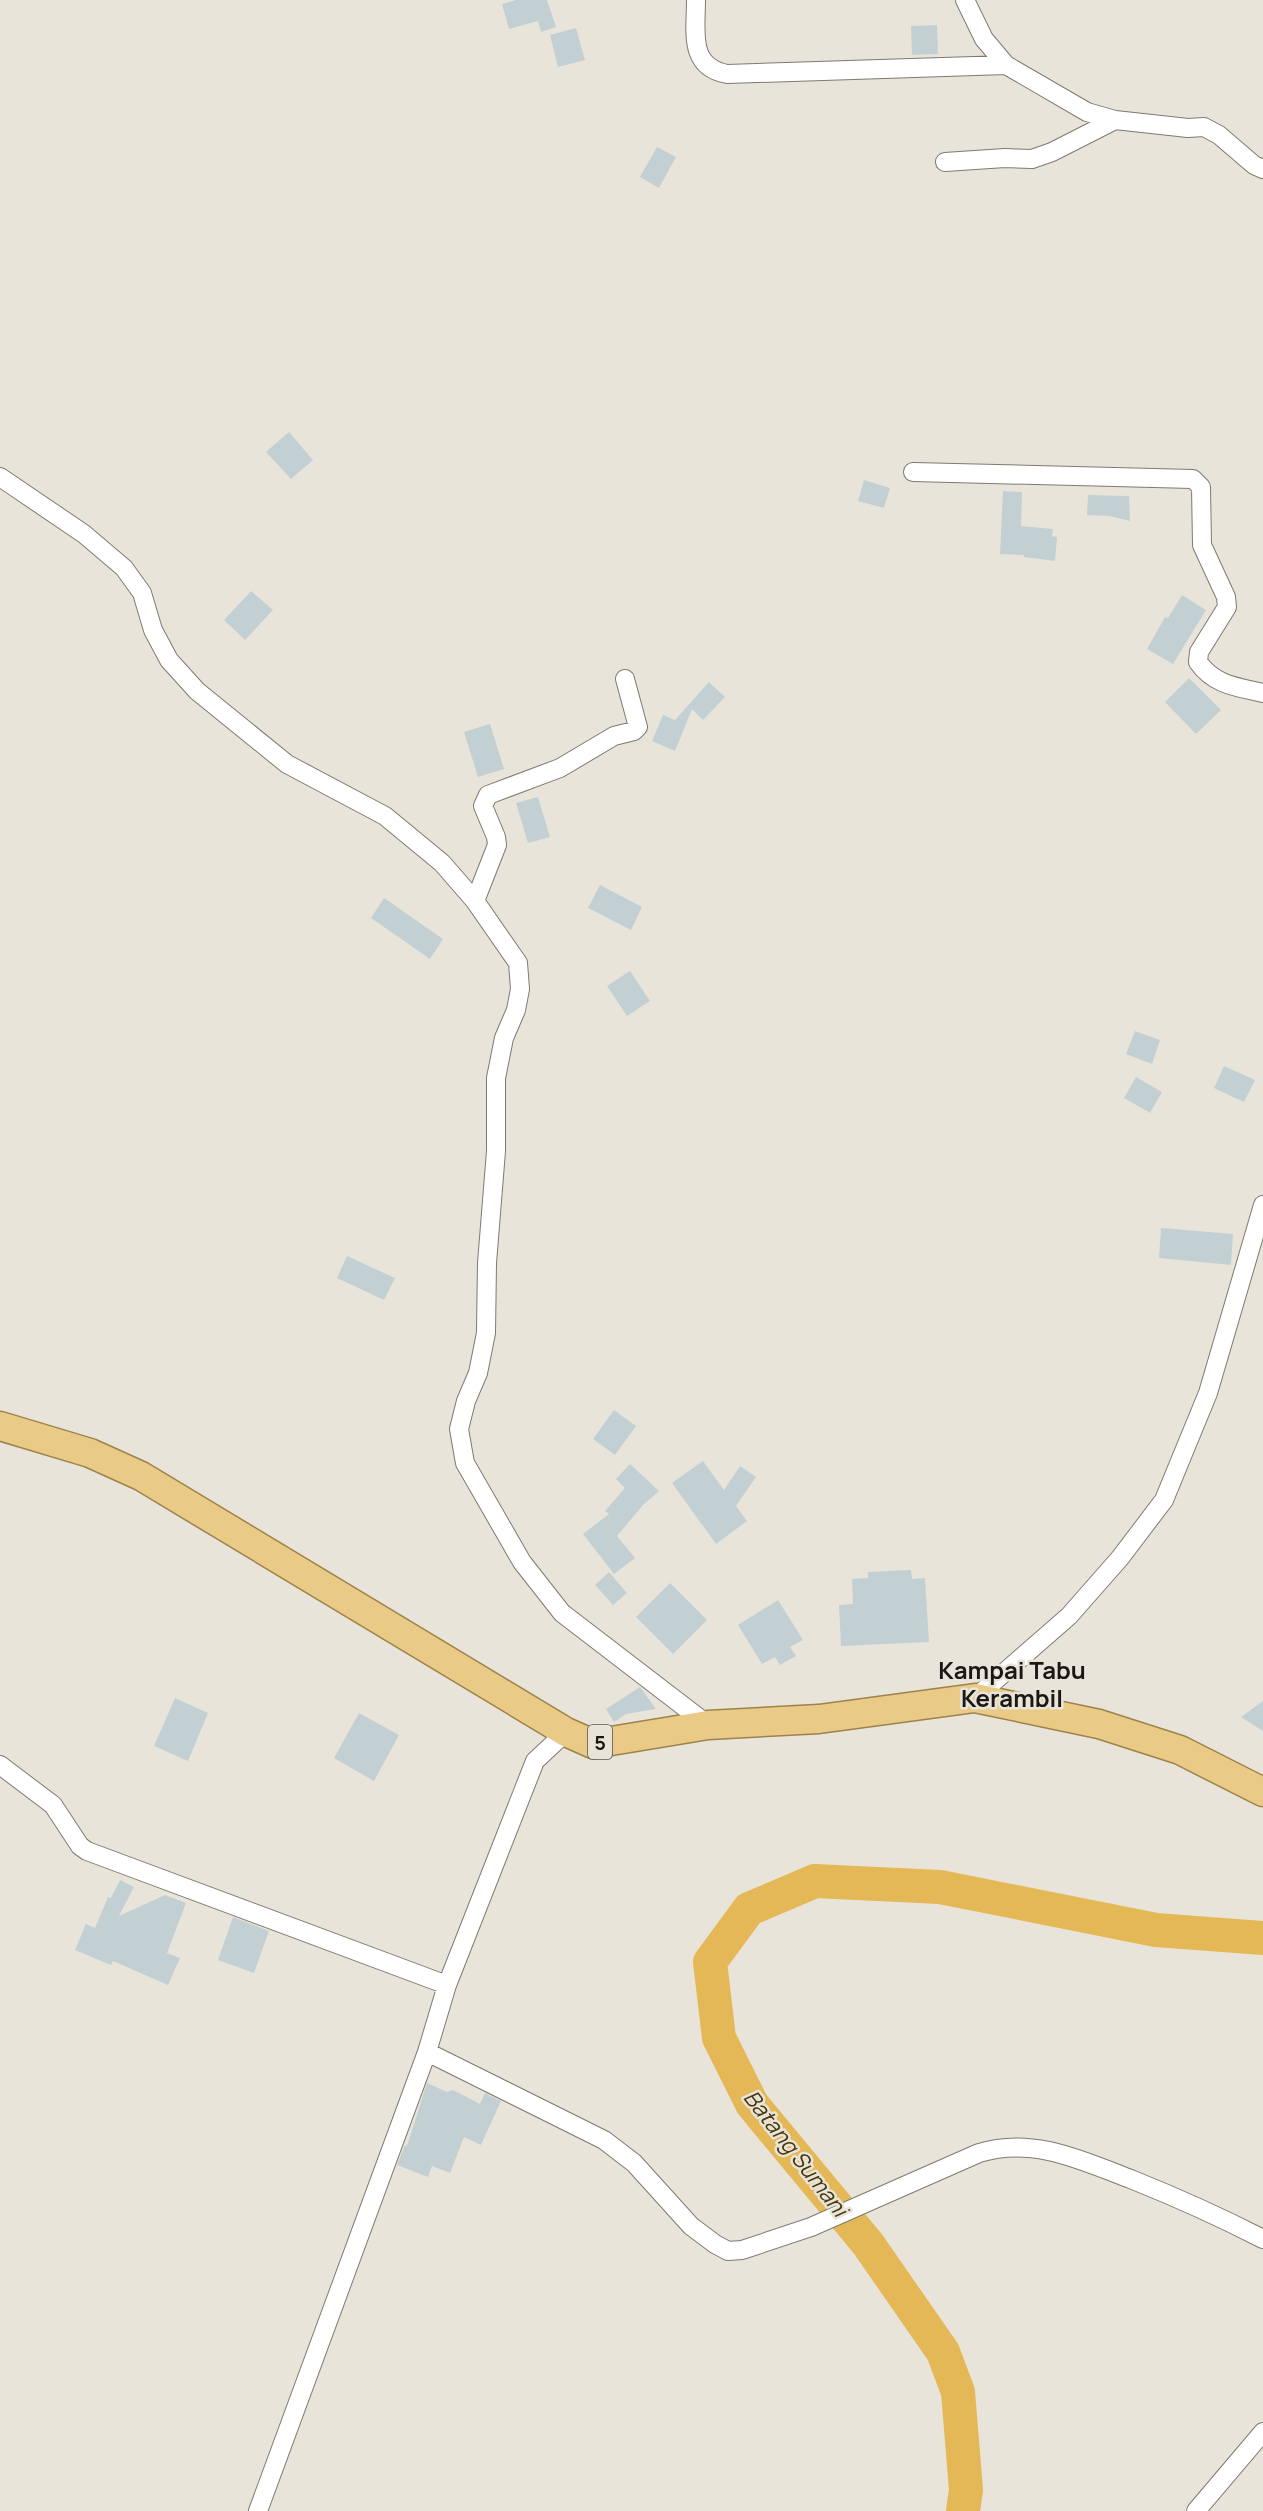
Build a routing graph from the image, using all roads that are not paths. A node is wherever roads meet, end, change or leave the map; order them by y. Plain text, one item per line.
1 (696, 0) edge
2 (965, 0) edge
3 (1006, 65) junction
4 (1115, 120) junction
5 (945, 162) dead end
6 (1263, 169) edge
7 (913, 472) dead end
8 (0, 477) edge
9 (625, 679) dead end
10 (1263, 693) edge
11 (475, 901) junction
12 (1263, 1204) edge
13 (0, 1426) edge
14 (975, 1698) junction
15 (708, 1725) junction
16 (566, 1731) junction
17 (0, 1765) edge
18 (1263, 1792) edge
19 (447, 1985) junction
20 (427, 2052) junction
21 (1263, 2238) edge
22 (1263, 2432) edge
23 (258, 2511) edge
24 (1196, 2511) edge

1 - 3 street
2 - 3 street
3 - 4 street
4 - 5 street
4 - 6 street
7 - 10 street
8 - 11 street
9 - 11 street
11 - 15 street
12 - 14 street
13 - 16 highway, 5
14 - 15 highway, 5
14 - 18 highway, 5
15 - 16 highway, 5
16 - 19 street
17 - 19 street
19 - 20 street
20 - 21 street
20 - 23 street
22 - 24 street

